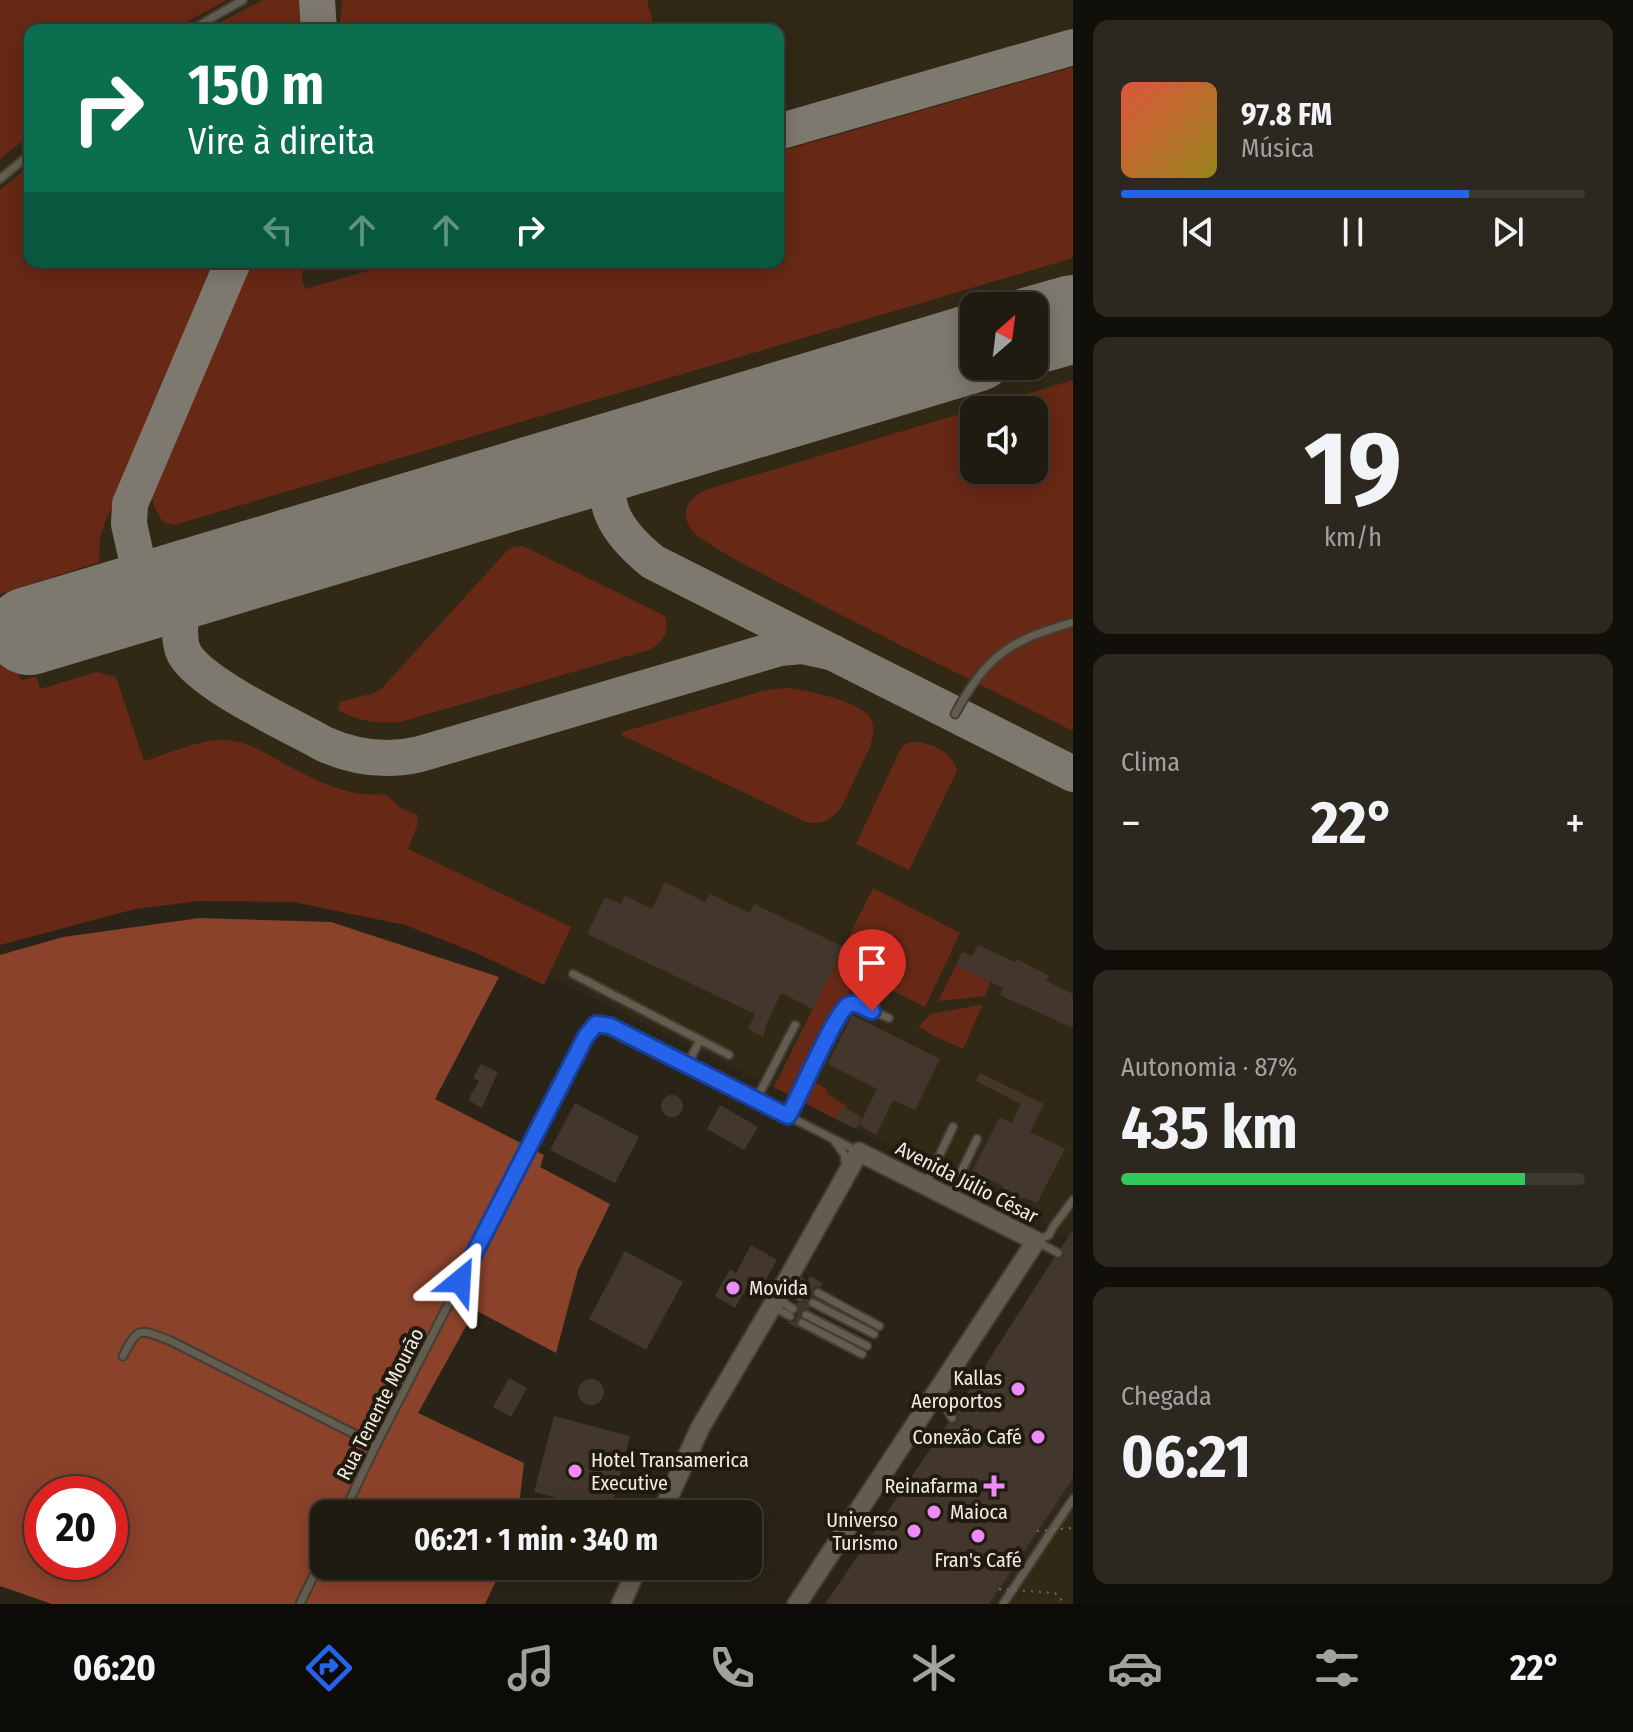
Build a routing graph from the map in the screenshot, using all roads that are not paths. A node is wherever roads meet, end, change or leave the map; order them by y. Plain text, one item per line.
1 (243, 0) edge
2 (201, 24) edge
3 (24, 159) edge
4 (0, 179) edge
5 (1073, 622) edge
6 (955, 714) dead end
7 (573, 974) dead end
8 (889, 1018) dead end
9 (795, 1025) dead end
10 (700, 1040) junction
11 (729, 1055) dead end
12 (687, 1065) junction
13 (756, 1100) junction
14 (788, 1116) junction
15 (953, 1127) dead end
16 (833, 1138) junction
17 (977, 1139) dead end
18 (859, 1152) junction
19 (846, 1176) junction
20 (925, 1185) junction
21 (949, 1197) junction
22 (1073, 1200) edge
23 (1036, 1241) junction
24 (1058, 1253) dead end
25 (785, 1291) junction
26 (818, 1293) dead end
27 (800, 1296) dead end
28 (813, 1303) dead end
29 (792, 1312) dead end
30 (804, 1319) dead end
31 (879, 1326) dead end
32 (874, 1334) dead end
33 (864, 1350) dead end
34 (123, 1356) dead end
35 (937, 1391) junction
36 (952, 1418) dead end
37 (376, 1445) junction
38 (1073, 1499) edge
39 (350, 1500) edge
40 (667, 1500) edge
41 (312, 1580) edge
42 (632, 1580) edge
43 (300, 1604) edge
44 (621, 1604) edge
45 (797, 1604) edge
46 (1003, 1604) edge

1 - 2 lane
3 - 4 lane
5 - 6 lane
7 - 10 lane
8 - 14 lane
9 - 13 lane
10 - 11 lane
10 - 12 lane
12 - 13 lane
12 - 37 lane, Rua Tenente Mourão
13 - 14 lane
14 - 16 lane
15 - 20 lane
16 - 18 lane
16 - 19 lane
17 - 21 lane
18 - 19 street
18 - 20 street, Avenida Júlio César
19 - 25 street
20 - 21 street, Avenida Júlio César
21 - 23 street, Avenida Júlio César
22 - 23 lane
23 - 24 lane
23 - 35 street, Avenida Júlio César
25 - 27 lane
25 - 29 lane
25 - 40 street
26 - 31 lane
28 - 32 lane
30 - 33 lane
34 - 37 lane
35 - 36 lane
35 - 45 street, Avenida Júlio César
37 - 39 lane, Rua Tenente Mourão
38 - 46 lane
41 - 43 lane
42 - 44 street

